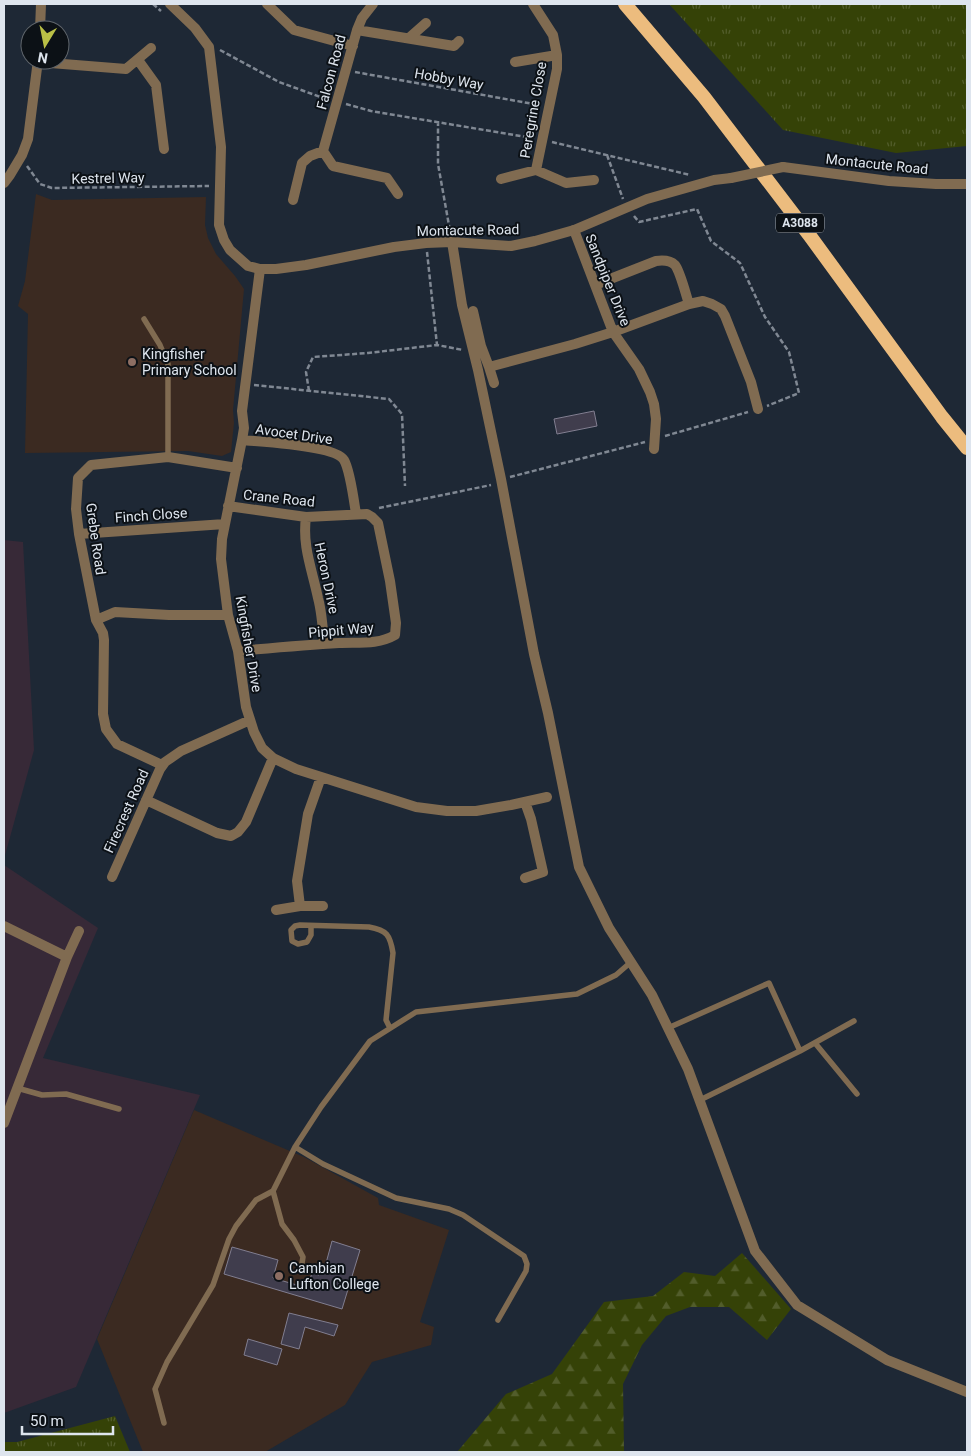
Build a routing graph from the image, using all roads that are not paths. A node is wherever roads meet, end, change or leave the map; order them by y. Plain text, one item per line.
1 (41, 4) edge
2 (170, 4) edge
3 (267, 4) edge
4 (374, 4) edge
5 (533, 4) edge
6 (625, 4) edge
7 (40, 20) edge
8 (426, 23) dead end
9 (357, 30) junction
10 (409, 38) junction
11 (459, 41) dead end
12 (353, 46) junction
13 (151, 48) dead end
14 (557, 55) junction
15 (138, 60) junction
16 (515, 62) dead end
17 (70, 64) edge
18 (37, 70) edge
19 (164, 149) dead end
20 (323, 151) junction
21 (536, 170) junction
22 (501, 179) dead end
23 (594, 180) dead end
24 (4, 183) edge
25 (967, 184) edge
26 (398, 194) dead end
27 (293, 200) dead end
28 (574, 230) junction
29 (452, 242) junction
30 (260, 269) junction
31 (595, 285) junction
32 (689, 304) junction
33 (473, 312) dead end
34 (144, 319) dead end
35 (613, 332) junction
36 (489, 367) junction
37 (494, 383) dead end
38 (758, 409) dead end
39 (242, 440) junction
40 (654, 444) road end
41 (967, 448) edge
42 (168, 457) junction
43 (237, 468) junction
44 (228, 506) junction
45 (361, 514) junction
46 (306, 517) junction
47 (225, 524) junction
48 (79, 534) junction
49 (228, 615) junction
50 (96, 620) junction
51 (324, 644) junction
52 (238, 651) junction
53 (250, 720) junction
54 (274, 758) junction
55 (162, 765) junction
56 (321, 777) junction
57 (547, 797) dead end
58 (146, 800) junction
59 (525, 802) junction
60 (112, 877) dead end
61 (525, 878) dead end
62 (300, 906) junction
63 (323, 906) dead end
64 (276, 910) dead end
65 (4, 926) edge
66 (311, 926) dead end
67 (79, 932) dead end
68 (67, 957) junction
69 (630, 962) junction
70 (854, 1021) dead end
71 (390, 1028) junction
72 (668, 1028) junction
73 (815, 1043) junction
74 (800, 1051) junction
75 (17, 1088) junction
76 (857, 1094) dead end
77 (700, 1100) junction
78 (119, 1109) dead end
79 (4, 1123) edge
80 (295, 1147) junction
81 (273, 1191) junction
82 (301, 1269) dead end
83 (498, 1320) dead end
84 (967, 1392) edge
85 (164, 1423) dead end

1 - 7 street
2 - 30 street
3 - 12 street
4 - 9 street, Falcon Road
5 - 14 street, Peregrine Close
6 - 41 highway, A3088
8 - 10 street
9 - 10 street
9 - 12 street, Falcon Road
10 - 11 street
12 - 20 street, Falcon Road
13 - 15 street
14 - 16 street, Peregrine Close
14 - 21 street, Peregrine Close
15 - 17 street
15 - 19 street
18 - 24 street
20 - 26 street
20 - 27 street
21 - 22 street, Peregrine Close
21 - 23 street, Peregrine Close
25 - 28 street, Montacute Road, bridge
28 - 29 street, Montacute Road
28 - 31 street, Sandpiper Drive
29 - 30 street, Montacute Road
29 - 69 street
30 - 39 street, Kingfisher Drive
31 - 32 street
31 - 35 street, Sandpiper Drive
32 - 35 street
32 - 38 street
33 - 36 street
34 - 42 lane
35 - 36 street
35 - 40 street, Sandpiper Drive
36 - 37 street
39 - 43 street, Kingfisher Drive
39 - 45 street, Avocet Drive
42 - 43 street, Grebe Road
42 - 48 street, Grebe Road
43 - 44 street, Kingfisher Drive
44 - 46 street, Crane Road
44 - 47 street, Kingfisher Drive
45 - 46 street, Crane Road
45 - 51 street, Pippit Way
46 - 51 street, Heron Drive
47 - 48 street, Finch Close
47 - 49 street, Kingfisher Drive
48 - 50 street, Grebe Road
49 - 50 street
49 - 52 street, Kingfisher Drive
50 - 55 street, Grebe Road
51 - 52 street, Pippit Way
52 - 53 street, Kingfisher Drive
53 - 54 street, Kingfisher Drive
53 - 55 street, Firecrest Road
54 - 56 street, Kingfisher Drive
54 - 58 street
55 - 58 street, Firecrest Road
56 - 59 street, Kingfisher Drive
56 - 62 street
57 - 59 street, Kingfisher Drive
58 - 60 street, Firecrest Road
59 - 61 street
62 - 63 street
62 - 64 street
65 - 68 street
66 - 71 lane
67 - 68 street
68 - 75 street
69 - 71 lane
69 - 72 street
70 - 73 lane
71 - 80 lane
72 - 74 lane
72 - 77 street
73 - 74 lane
73 - 76 lane
74 - 77 lane
75 - 78 lane
75 - 79 street
77 - 84 street
80 - 81 lane
80 - 83 lane
81 - 82 lane
81 - 85 lane

